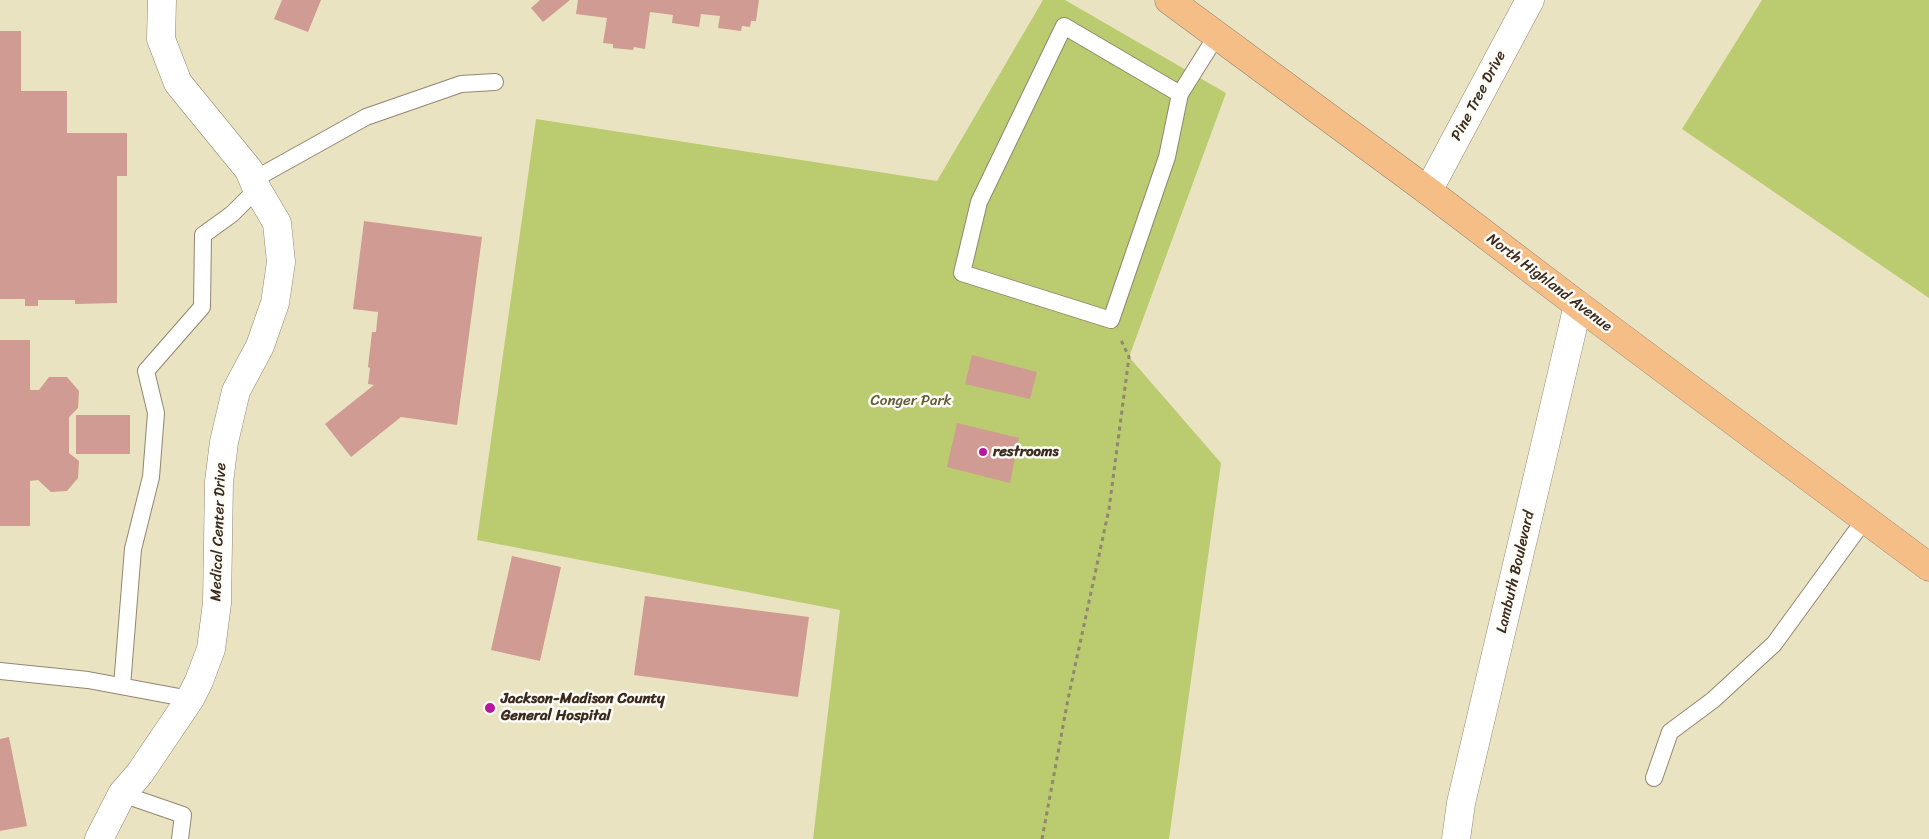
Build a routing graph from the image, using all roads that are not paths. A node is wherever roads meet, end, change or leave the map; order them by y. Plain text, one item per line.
1 (162, 0) edge
2 (1169, 0) edge
3 (1530, 0) edge
4 (1218, 36) junction
5 (495, 82) dead end
6 (1180, 94) junction
7 (255, 185) junction
8 (1428, 191) junction
9 (1578, 305) junction
10 (1865, 519) junction
11 (1929, 567) edge
12 (0, 671) edge
13 (122, 686) junction
14 (190, 699) junction
15 (1654, 778) dead end
16 (122, 794) junction
17 (99, 839) edge
18 (180, 839) edge
19 (1456, 839) edge

1 - 7 street, Medical Center Drive
2 - 4 main road, North Highland Avenue
3 - 8 street, Pine Tree Drive
4 - 6 lane
4 - 8 main road, North Highland Avenue
5 - 7 lane
6 - 6 lane
7 - 13 lane
7 - 14 street, Medical Center Drive
8 - 9 main road, North Highland Avenue
9 - 10 main road, North Highland Avenue
9 - 19 street, Lambuth Boulevard
10 - 11 main road, North Highland Avenue
10 - 15 lane
12 - 13 lane
13 - 14 lane
14 - 16 street, Medical Center Drive
16 - 17 street, Medical Center Drive
16 - 18 lane

